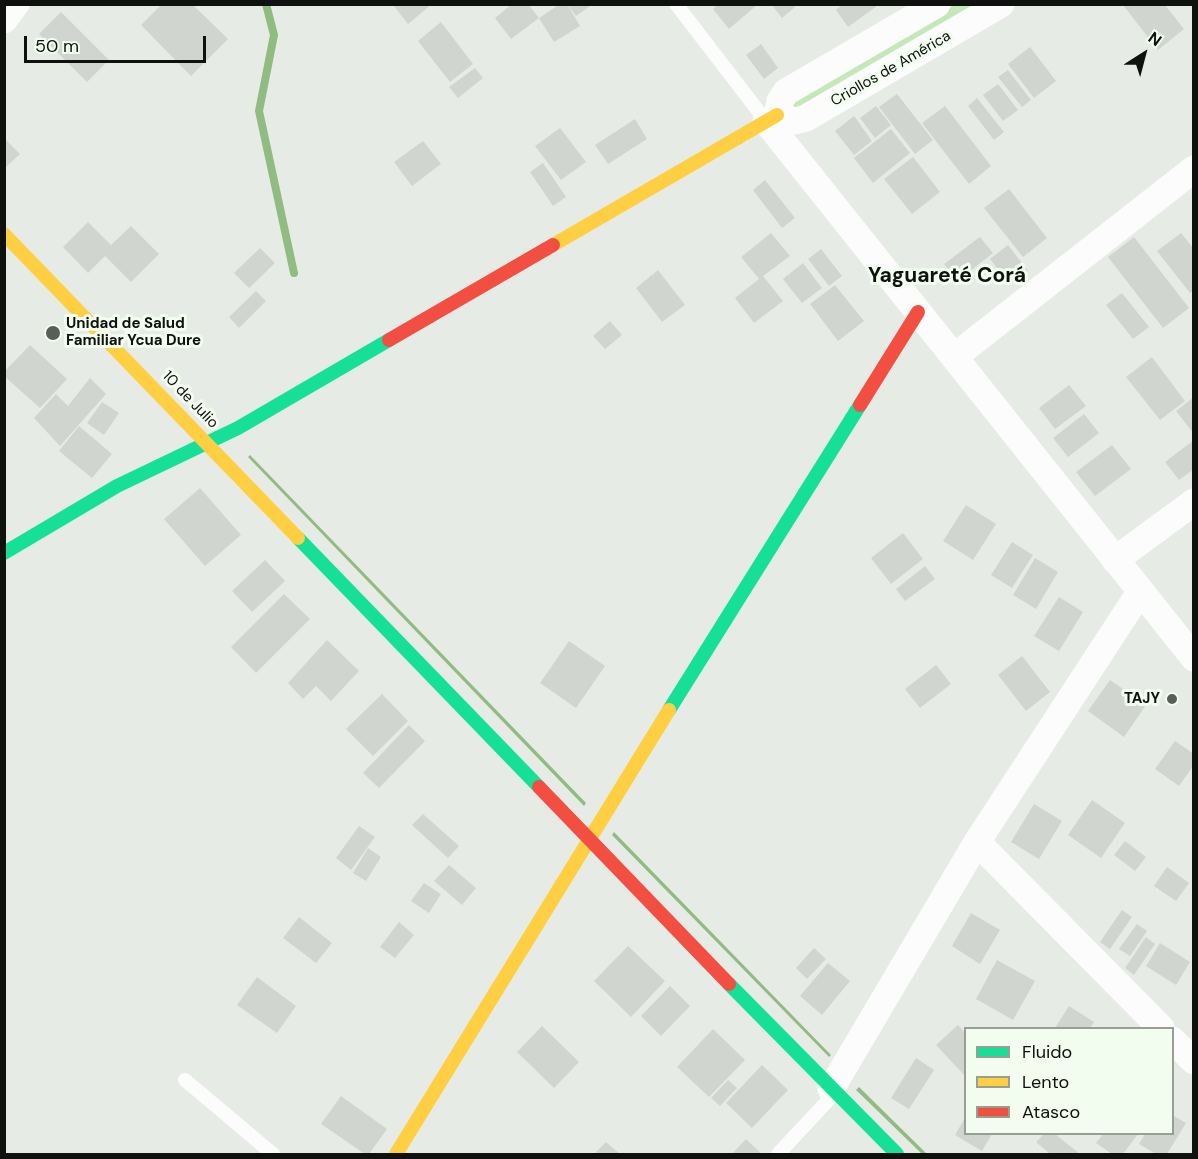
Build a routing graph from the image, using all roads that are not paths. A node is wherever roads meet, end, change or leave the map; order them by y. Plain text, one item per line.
1 (16, 4) edge
2 (676, 4) edge
3 (937, 4) edge
4 (1001, 4) edge
5 (4, 20) edge
6 (772, 118) junction
7 (1194, 169) edge
8 (4, 234) edge
9 (918, 312) junction
10 (954, 357) junction
11 (207, 442) junction
12 (1194, 502) edge
13 (4, 553) edge
14 (1115, 560) junction
15 (1140, 592) junction
16 (1194, 658) edge
17 (589, 838) junction
18 (977, 842) junction
19 (1159, 1027) edge
20 (1174, 1041) edge
21 (1194, 1061) edge
22 (185, 1080) dead end
23 (833, 1091) junction
24 (273, 1155) edge
25 (396, 1155) edge
26 (778, 1155) edge
27 (897, 1155) edge

1 - 5 street
2 - 6 lane
3 - 6 street
4 - 6 street, Criollos de América
6 - 9 street
6 - 11 street
7 - 10 street
8 - 11 street, 10 de Julio
9 - 10 street
9 - 17 street
10 - 14 street
11 - 13 street
11 - 17 street, 10 de Julio
12 - 14 street
14 - 15 street
15 - 16 street
15 - 18 street
17 - 23 street, 10 de Julio
17 - 25 street
18 - 19 street
18 - 23 street
20 - 21 street
22 - 24 lane
23 - 26 lane
23 - 27 street, 10 de Julio

